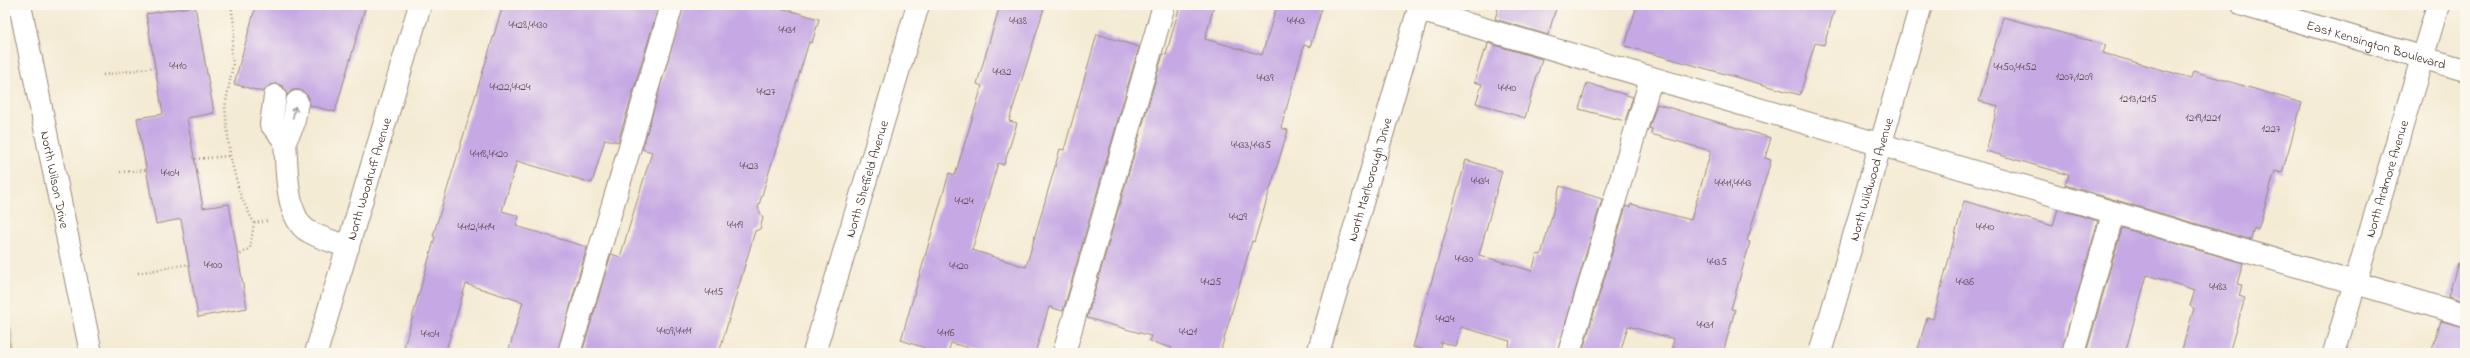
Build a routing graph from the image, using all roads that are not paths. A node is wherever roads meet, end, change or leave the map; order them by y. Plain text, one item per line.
1 (20, 5) edge
2 (420, 5) edge
3 (672, 5) edge
4 (918, 5) edge
5 (1164, 5) edge
6 (1921, 5) edge
7 (2242, 5) edge
8 (2438, 5) edge
9 (1419, 7) edge
10 (2423, 58) junction
11 (2465, 70) edge
12 (1650, 79) junction
13 (276, 96) dead end
14 (297, 102) dead end
15 (285, 141) junction
16 (1880, 146) junction
17 (2113, 214) junction
18 (348, 247) junction
19 (2354, 284) junction
20 (2465, 315) edge
21 (91, 353) edge
22 (316, 353) edge
23 (569, 353) edge
24 (814, 353) edge
25 (1064, 353) edge
26 (1318, 353) edge
27 (1569, 353) edge
28 (1820, 353) edge
29 (2073, 353) edge
30 (2334, 353) edge

1 - 21 street, North Wilson Drive
2 - 18 street, North Woodruff Avenue
3 - 23 street
4 - 24 street, North Sheffield Avenue
5 - 25 street
6 - 16 street, North Wildwood Avenue
7 - 10 street, East Kensington Boulevard
8 - 10 street, North Ardmore Avenue
9 - 12 street
9 - 26 street, North Marlborough Drive
10 - 11 street, East Kensington Boulevard
10 - 19 street, North Ardmore Avenue
12 - 16 street
12 - 27 street
13 - 15 street
15 -> 14 street
15 - 18 street
16 - 17 street
16 - 28 street, North Wildwood Avenue
17 - 19 street
17 - 29 street
18 - 22 street, North Woodruff Avenue
19 - 20 street
19 - 30 street, North Ardmore Avenue

